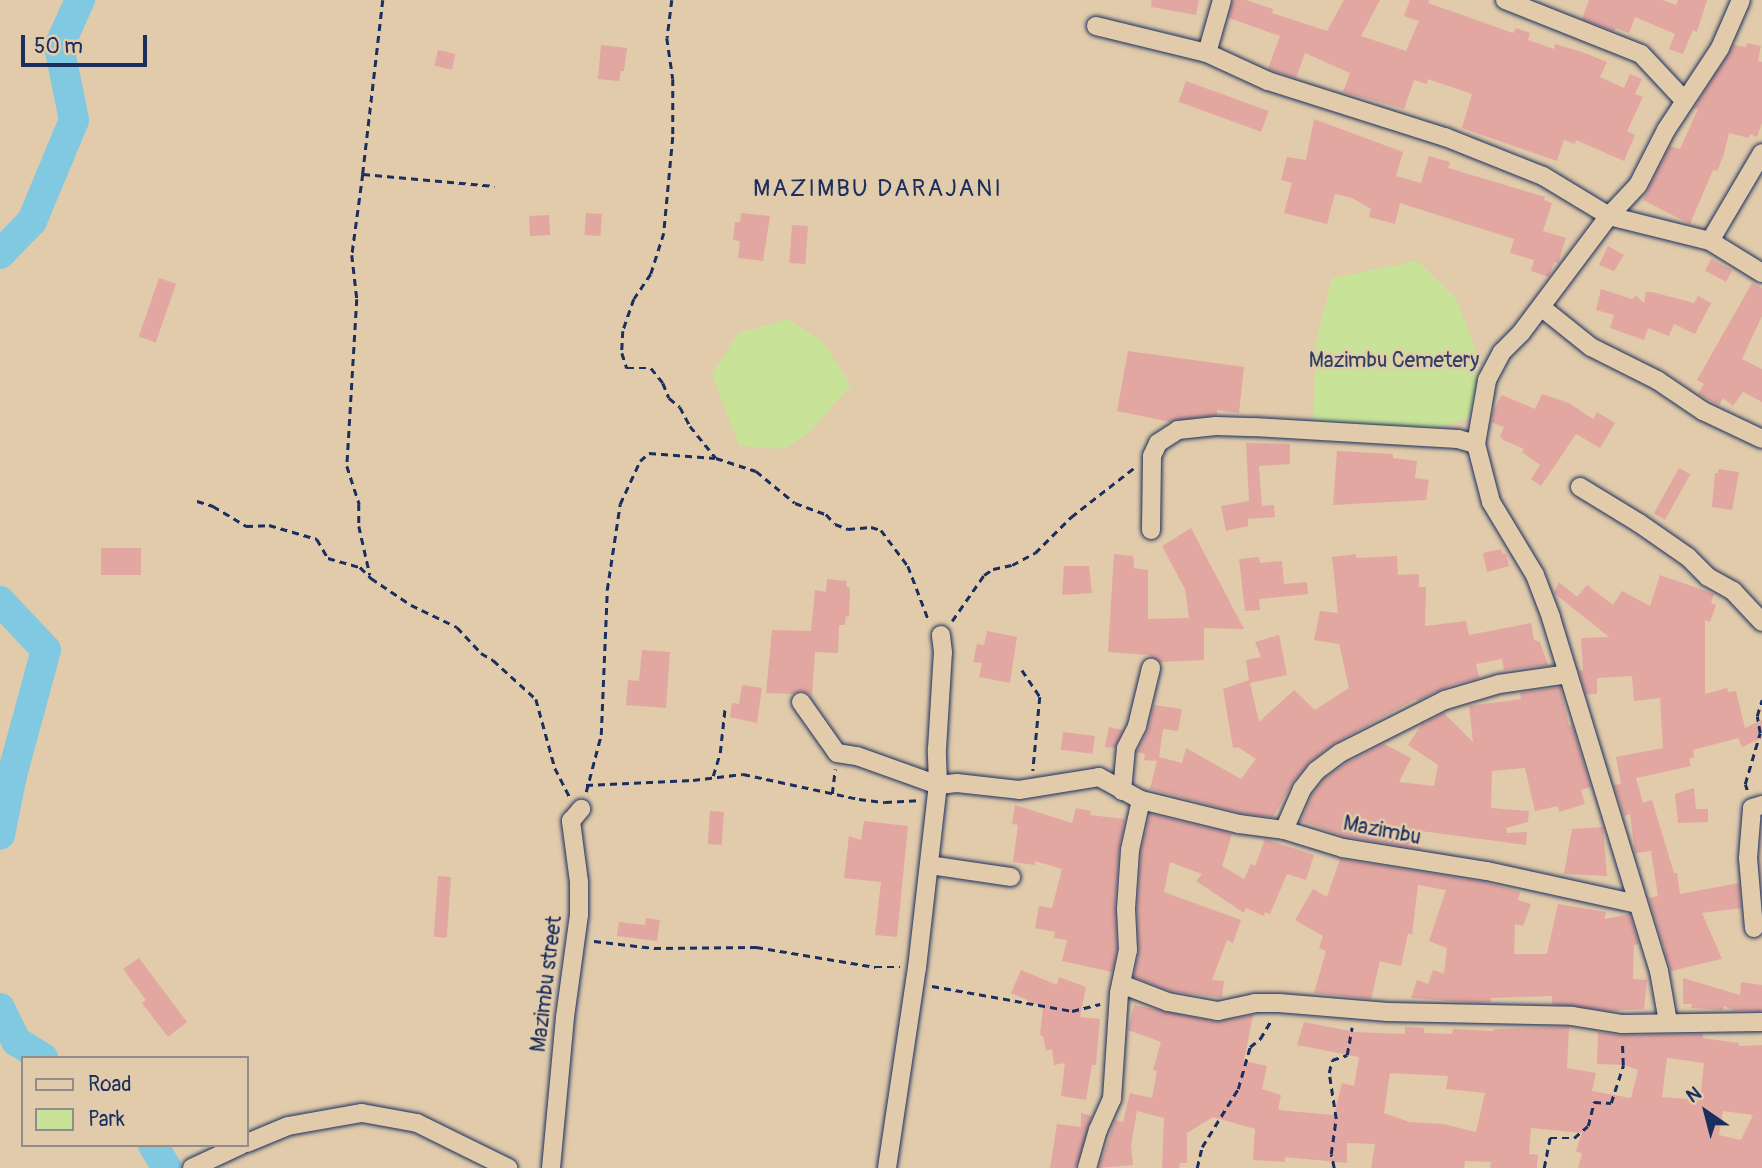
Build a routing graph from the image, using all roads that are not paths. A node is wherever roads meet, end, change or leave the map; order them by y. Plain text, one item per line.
1 (1222, 0) edge
2 (1505, 0) edge
3 (1741, 0) edge
4 (1096, 26) dead end
5 (1207, 53) junction
6 (1685, 100) junction
7 (1762, 152) edge
8 (1609, 216) junction
9 (1710, 241) junction
10 (1762, 273) edge
11 (1541, 307) junction
12 (1762, 439) edge
13 (1476, 444) junction
14 (1580, 487) dead end
15 (1151, 530) dead end
16 (1762, 622) edge
17 (941, 635) road end
18 (1151, 668) dead end
19 (1568, 674) junction
20 (801, 702) dead end
21 (938, 788) junction
22 (1122, 790) junction
23 (1141, 800) junction
24 (1757, 806) edge
25 (581, 809) road end
26 (1284, 830) junction
27 (929, 865) junction
28 (1011, 877) dead end
29 (1637, 904) junction
30 (1754, 928) dead end
31 (1120, 989) junction
32 (1668, 1022) junction
33 (1762, 1022) edge
34 (248, 1143) edge
35 (236, 1147) edge
36 (192, 1168) edge
37 (508, 1168) edge
38 (551, 1168) edge
39 (887, 1168) edge
40 (1087, 1168) edge

1 - 5 street
2 - 6 street
3 - 6 street
4 - 5 street
5 - 8 street
6 - 8 street
7 - 9 street
8 - 9 street
8 - 11 street
9 - 10 street
11 - 12 street
11 - 13 street
13 - 15 street
13 - 19 street
14 - 16 street
17 - 21 street
18 - 22 street
19 - 26 street
19 - 29 street
20 - 21 street
21 - 22 street, Mazimbu
21 - 27 street
22 - 23 street, Mazimbu
23 - 26 street, Mazimbu
23 - 31 street
24 - 30 street
25 - 38 street, Mazimbu street
26 - 29 street, Mazimbu
27 - 28 street
27 - 39 street
29 - 32 street
31 - 32 street
31 - 40 street
32 - 33 street
34 - 37 street
35 - 36 street

